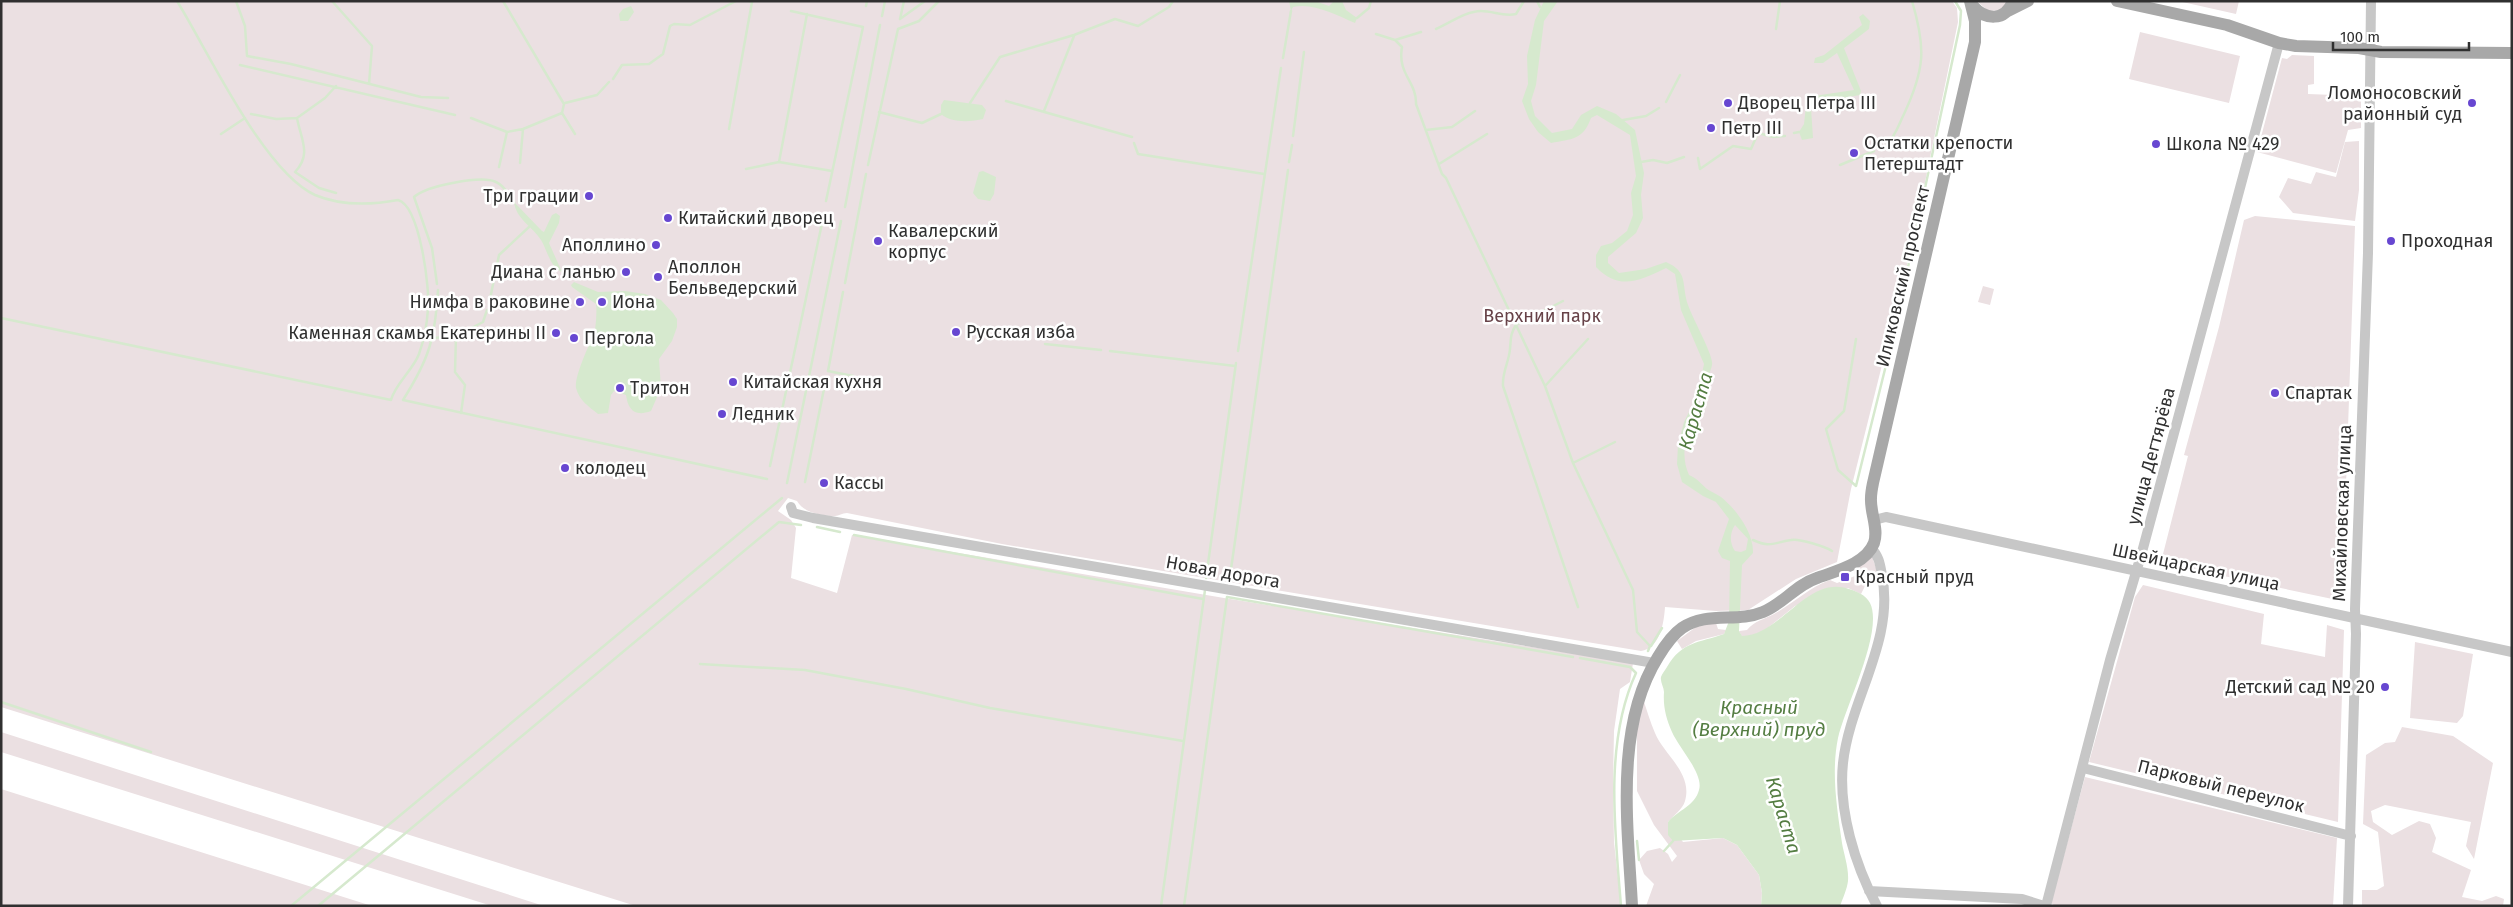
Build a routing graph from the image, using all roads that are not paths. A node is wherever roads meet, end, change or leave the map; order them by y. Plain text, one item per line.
1 (2028, 1) edge
2 (2117, 1) edge
3 (2371, 1) edge
4 (1971, 3) edge
5 (2009, 8) edge
6 (1975, 42) junction
7 (2279, 43) junction
8 (2370, 50) junction
9 (2512, 53) edge
10 (791, 507) dead end
11 (1874, 520) junction
12 (1871, 548) junction
13 (2137, 571) junction
14 (2355, 618) junction
15 (2512, 652) edge
16 (1654, 663) junction
17 (2083, 768) junction
18 (2351, 836) junction
19 (1869, 891) junction
20 (1632, 906) edge
21 (1877, 906) edge
22 (2045, 906) edge
23 (2348, 906) edge

1 - 5 main road, Иликовский проспект
2 - 7 main road
3 - 8 street, Михайловская улица
4 - 5 main road
4 - 6 main road, Иликовский проспект
5 - 6 main road, Иликовский проспект
6 - 11 main road, Иликовский проспект
7 - 8 main road
7 - 13 street, улица Дегтярёва
8 - 9 main road
8 - 14 street, Михайловская улица
10 - 16 street, Новая дорога
11 - 12 main road, Иликовский проспект
11 - 13 street, Швейцарская улица
12 - 16 main road
12 - 19 street
13 - 14 street, Швейцарская улица
13 - 17 street, улица Дегтярёва
14 - 15 street, Швейцарская улица
14 - 18 street, Михайловская улица
16 - 20 main road
17 - 18 street, Парковый переулок
17 - 22 street, улица Дегтярёва
18 - 23 street, Михайловская улица
19 - 21 street
19 - 22 street

